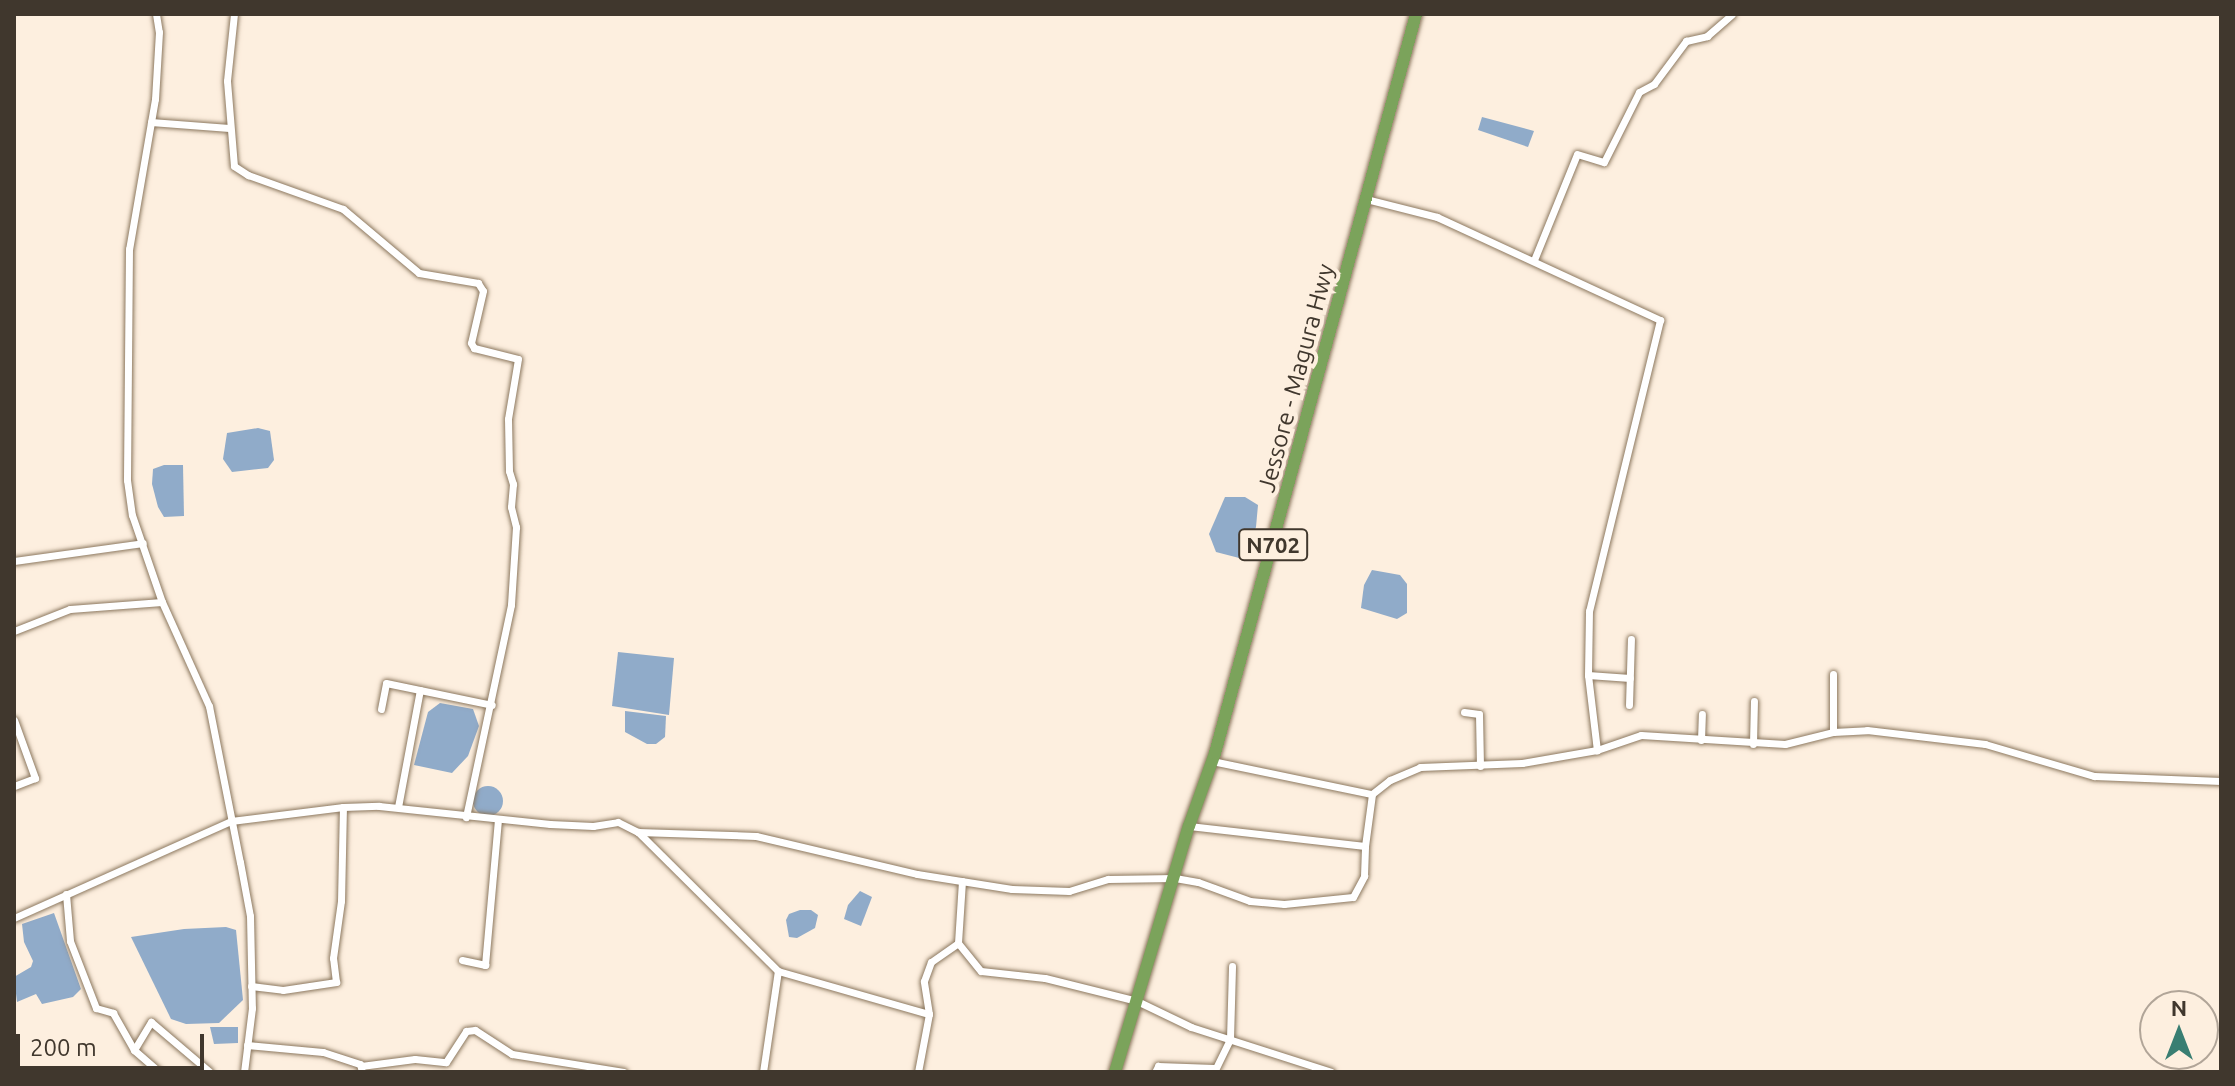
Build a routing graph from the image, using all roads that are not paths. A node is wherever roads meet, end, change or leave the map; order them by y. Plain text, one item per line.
1 (156, 14) edge
2 (234, 14) edge
3 (1416, 14) edge
4 (1732, 14) edge
5 (151, 122) junction
6 (229, 128) junction
7 (1366, 199) junction
8 (1534, 260) junction
9 (143, 543) junction
10 (14, 561) edge
11 (162, 602) junction
12 (14, 631) edge
13 (1631, 639) dead end
14 (1833, 674) dead end
15 (1588, 675) junction
16 (1630, 678) junction
17 (420, 690) junction
18 (1754, 701) dead end
19 (492, 705) junction
20 (1629, 705) dead end
21 (381, 709) dead end
22 (1464, 712) dead end
23 (1702, 714) dead end
24 (14, 720) edge
25 (1833, 732) junction
26 (1701, 740) junction
27 (1753, 744) junction
28 (1597, 750) junction
29 (1212, 761) junction
30 (1480, 766) junction
31 (2221, 781) edge
32 (14, 786) edge
33 (1372, 794) junction
34 (343, 807) junction
35 (398, 807) junction
36 (466, 817) junction
37 (498, 820) junction
38 (231, 821) junction
39 (1189, 826) junction
40 (638, 832) junction
41 (1365, 846) junction
42 (1175, 878) junction
43 (962, 881) junction
44 (66, 894) junction
45 (14, 918) edge
46 (958, 943) junction
47 (462, 960) dead end
48 (1232, 966) dead end
49 (778, 971) junction
50 (251, 986) junction
51 (1137, 1001) junction
52 (929, 1014) junction
53 (1230, 1039) junction
54 (247, 1045) junction
55 (134, 1050) junction
56 (361, 1069) edge
57 (1214, 1070) edge
58 (159, 1072) edge
59 (210, 1072) edge
60 (244, 1072) edge
61 (624, 1072) edge
62 (763, 1072) edge
63 (918, 1072) edge
64 (1115, 1072) edge
65 (1155, 1072) edge
66 (1331, 1072) edge

1 - 5 street
2 - 6 street
3 - 7 highway, Jessore - Magura Hwy / N702
4 - 8 street
5 - 6 street
5 - 9 street
6 - 19 street
7 - 8 street
7 - 29 highway, Jessore - Magura Hwy / N702
8 - 15 street
9 - 10 street
9 - 11 street
11 - 12 street
11 - 38 street
13 - 16 street
14 - 25 street
15 - 16 street
15 - 28 street
16 - 20 street
17 - 19 street
17 - 21 street
17 - 35 street
18 - 27 street
19 - 36 street
22 - 30 street
23 - 26 street
24 - 32 street
25 - 27 street
25 - 31 street
26 - 27 street
26 - 28 street
28 - 30 street
29 - 33 street
29 - 39 highway, Jessore - Magura Hwy / N702
30 - 33 street
33 - 41 street
34 - 35 street
34 - 38 street
34 - 50 street
35 - 36 street
36 - 37 street
37 - 40 street
37 - 47 street
38 - 44 street
38 - 50 street
39 - 41 street
39 - 42 highway, Jessore - Magura Hwy / N702
40 - 43 street
40 - 49 street
41 - 42 street
42 - 43 street
42 - 51 highway, Jessore - Magura Hwy / N702
43 - 46 street
44 - 45 street
44 - 55 street
46 - 51 street
46 - 52 street
48 - 53 street
49 - 52 street
49 - 62 street
50 - 54 street
51 - 53 street
51 - 64 highway, Jessore - Magura Hwy / N702
52 - 63 street
53 - 57 street
53 - 66 street
54 - 56 street
54 - 60 street
55 - 58 street
55 - 59 street
56 - 61 street
57 - 65 street

